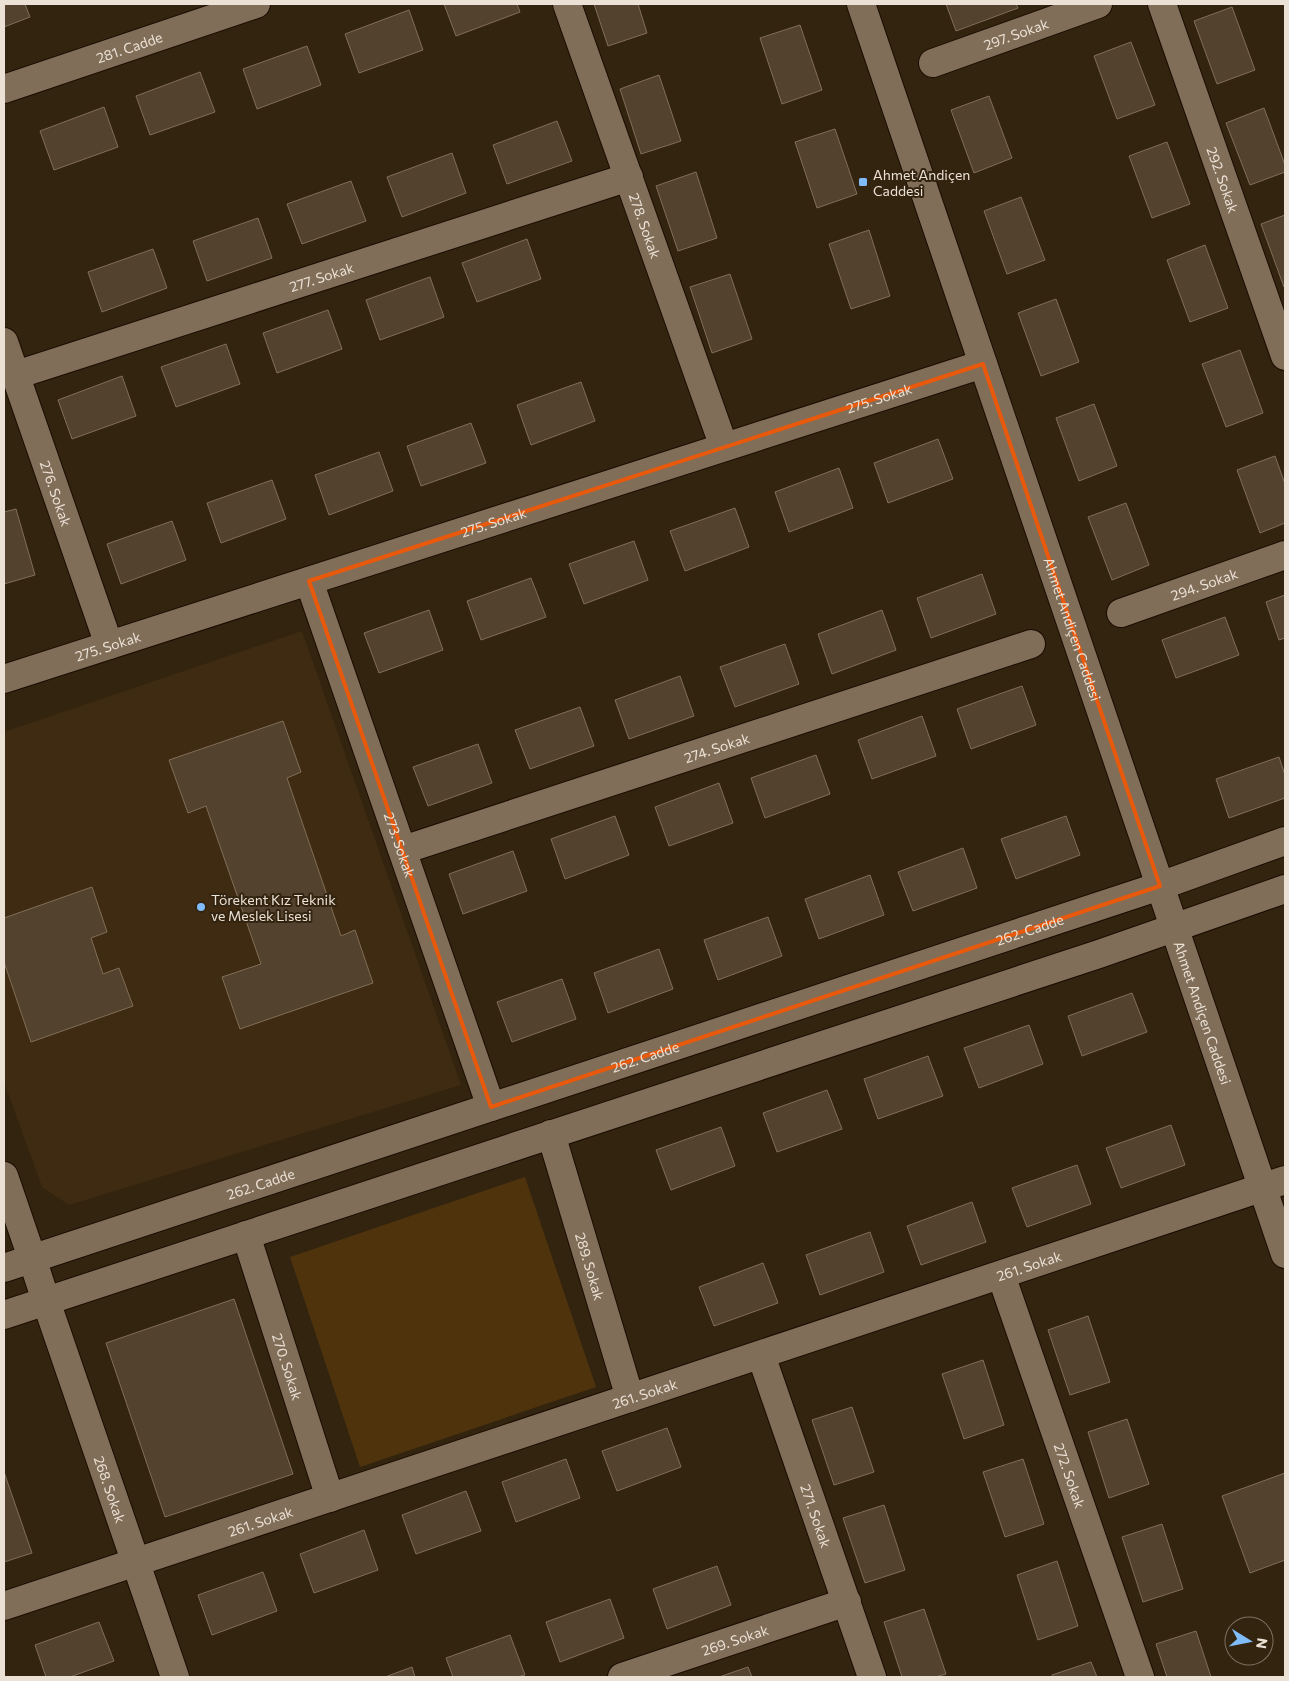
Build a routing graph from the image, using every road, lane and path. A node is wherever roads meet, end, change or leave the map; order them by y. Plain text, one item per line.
1 (256, 4) edge
2 (567, 4) edge
3 (861, 4) edge
4 (1098, 4) edge
5 (1162, 4) edge
6 (933, 63) dead end
7 (4, 89) edge
8 (629, 177) junction
9 (4, 342) edge
10 (1285, 356) edge
11 (983, 364) junction
12 (16, 376) junction
13 (724, 447) junction
14 (1285, 555) edge
15 (309, 581) junction
16 (1121, 613) dead end
17 (1031, 644) dead end
18 (110, 645) junction
19 (4, 680) edge
20 (1285, 841) edge
21 (403, 850) junction
22 (1160, 886) junction
23 (1285, 890) edge
24 (1175, 929) junction
25 (491, 1107) junction
26 (552, 1134) junction
27 (4, 1176) edge
28 (1274, 1184) edge
29 (246, 1235) junction
30 (1285, 1254) edge
31 (32, 1258) junction
32 (4, 1268) edge
33 (1001, 1275) junction
34 (46, 1301) junction
35 (4, 1315) edge
36 (761, 1354) junction
37 (630, 1398) junction
38 (330, 1498) junction
39 (136, 1562) junction
40 (847, 1602) junction
41 (4, 1606) edge
42 (175, 1677) edge
43 (622, 1677) edge
44 (872, 1677) edge
45 (1140, 1677) edge

1 - 7 street, 281. Cadde
2 - 8 street, 278. Sokak
3 - 11 street, Ahmet Andiçen Caddesi
4 - 6 street, 297. Sokak
5 - 10 street, 292. Sokak
8 - 12 street, 277. Sokak
8 - 13 street, 278. Sokak
9 - 12 street, 276. Sokak
11 - 13 street, 275. Sokak
11 - 22 street, Ahmet Andiçen Caddesi
12 - 18 street, 276. Sokak
13 - 15 street, 275. Sokak
14 - 16 street, 294. Sokak
15 - 18 street, 275. Sokak
15 - 21 street, 273. Sokak
17 - 21 street, 274. Sokak
18 - 19 street, 275. Sokak
20 - 22 street, 262. Cadde
21 - 25 street, 273. Sokak
22 - 24 street, Ahmet Andiçen Caddesi
22 - 25 street, 262. Cadde
23 - 24 street
24 - 26 street
24 - 28 street, Ahmet Andiçen Caddesi
25 - 31 street, 262. Cadde
26 - 29 street
26 - 37 street, 289. Sokak
27 - 31 street
28 - 30 street, Ahmet Andiçen Caddesi
28 - 33 street, 261. Sokak
29 - 34 street
29 - 38 street, 270. Sokak
31 - 32 street, 262. Cadde
31 - 34 street, 268. Sokak
33 - 36 street, 261. Sokak
33 - 45 street, 272. Sokak
34 - 35 street
34 - 39 street, 268. Sokak
36 - 37 street, 261. Sokak
36 - 40 street, 271. Sokak
37 - 38 street, 261. Sokak
38 - 39 street, 261. Sokak
39 - 41 street, 261. Sokak
39 - 42 street, 268. Sokak
40 - 43 street, 269. Sokak
40 - 44 street, 271. Sokak

